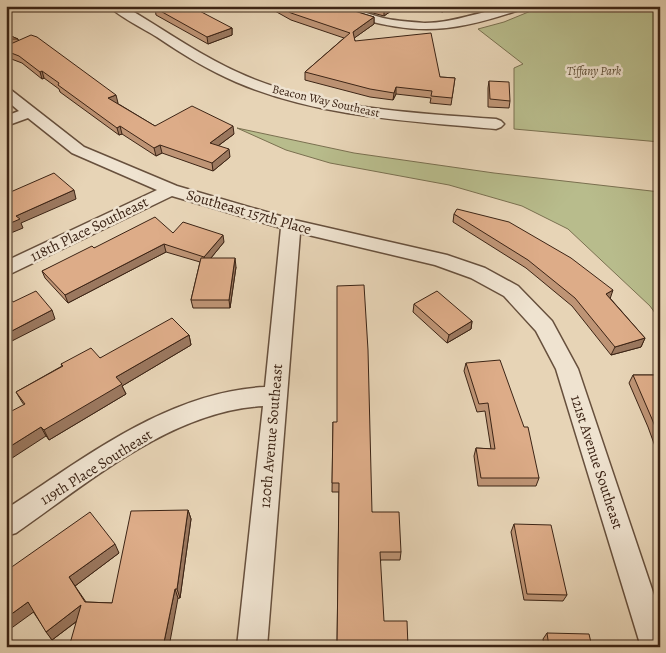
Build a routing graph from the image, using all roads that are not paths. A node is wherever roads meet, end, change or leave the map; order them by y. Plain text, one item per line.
1 (336, 6) edge
2 (518, 6) edge
3 (122, 7) edge
4 (6, 93) edge
5 (30, 112) junction
6 (6, 121) edge
7 (496, 124) dead end
8 (171, 190) junction
9 (291, 225) junction
10 (6, 269) edge
11 (511, 291) joint
12 (275, 396) junction
13 (6, 524) edge
14 (252, 647) edge
15 (656, 647) edge

1 - 2 street
3 - 7 street, Beacon Way Southeast
4 - 5 street, Southeast 157th Place
5 - 6 street
5 - 8 street, Southeast 157th Place
8 - 9 street, Southeast 157th Place
8 - 10 street, 118th Place Southeast
9 - 11 street, Southeast 157th Place
9 - 12 street, 120th Avenue Southeast
11 - 15 street, 121st Avenue Southeast
12 - 13 street, 119th Place Southeast
12 - 14 street, 120th Avenue Southeast

